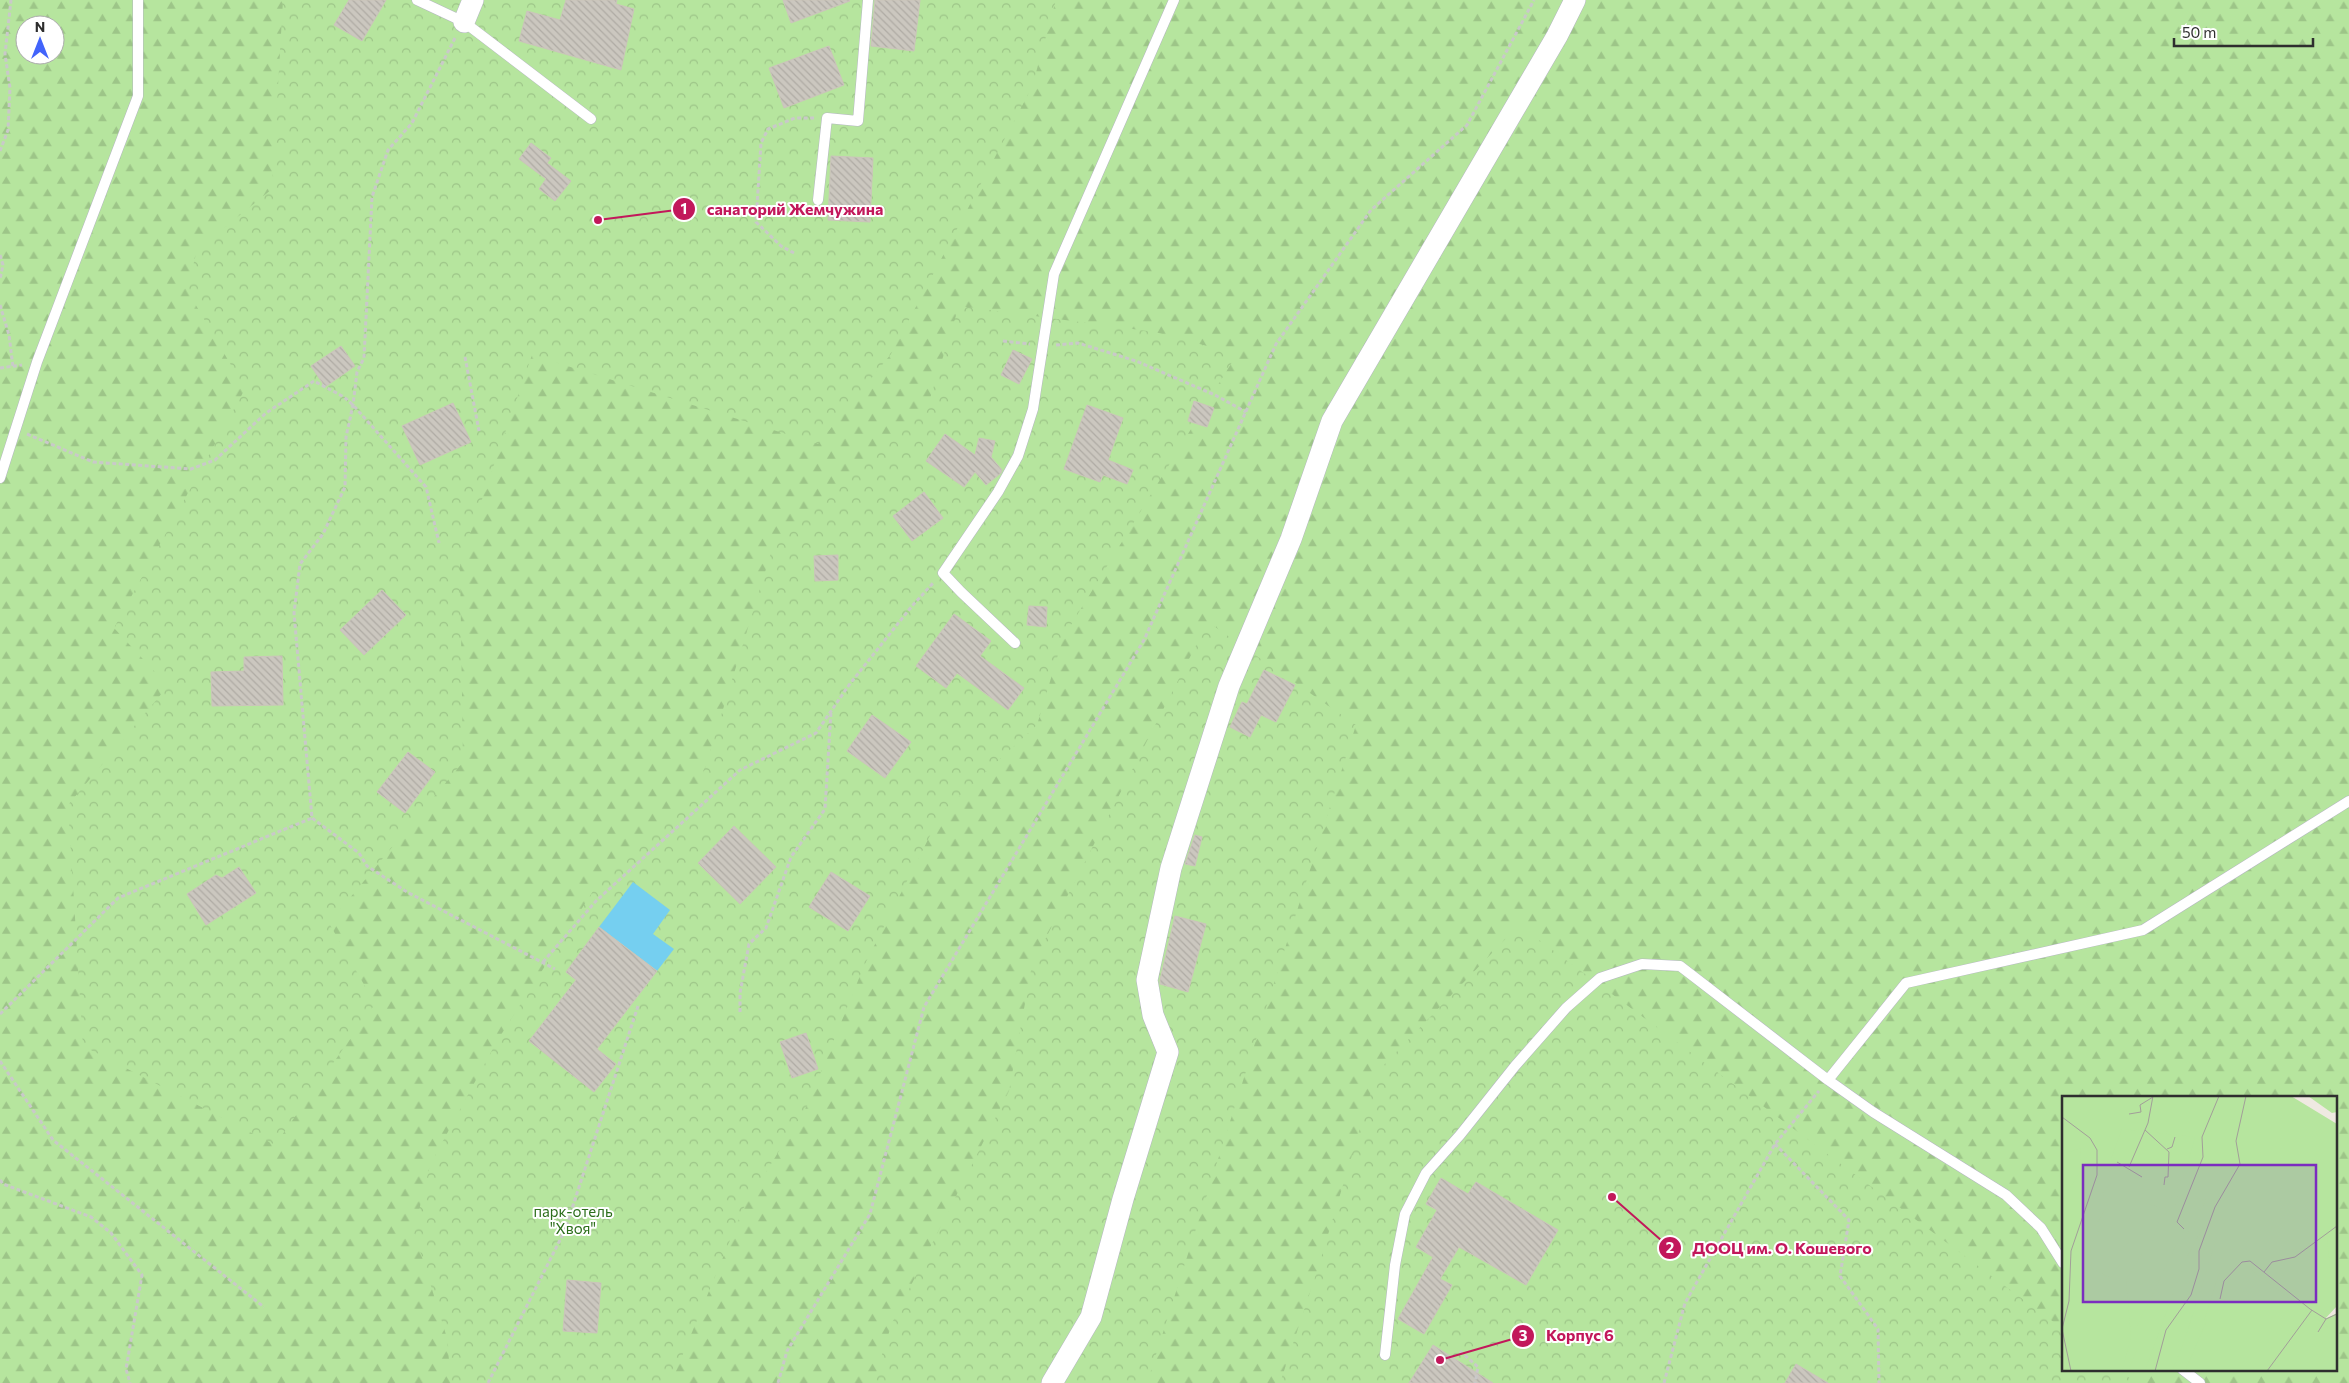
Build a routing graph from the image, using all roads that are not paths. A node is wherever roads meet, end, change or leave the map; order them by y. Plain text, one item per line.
1 (138, 0) edge
2 (416, 0) edge
3 (473, 0) edge
4 (868, 0) edge
5 (1174, 0) edge
6 (1575, 0) edge
7 (464, 22) junction
8 (591, 119) dead end
9 (818, 200) dead end
10 (0, 478) edge
11 (1015, 643) dead end
12 (2349, 801) edge
13 (1828, 1080) junction
14 (2062, 1260) edge
15 (1385, 1355) dead end
16 (2183, 1370) edge
17 (1052, 1383) edge
18 (2200, 1383) edge

1 - 10 lane
2 - 7 lane
3 - 7 street
4 - 9 lane
5 - 11 lane
6 - 17 street
7 - 8 lane
12 - 13 lane
13 - 14 lane
13 - 15 lane
16 - 18 lane

